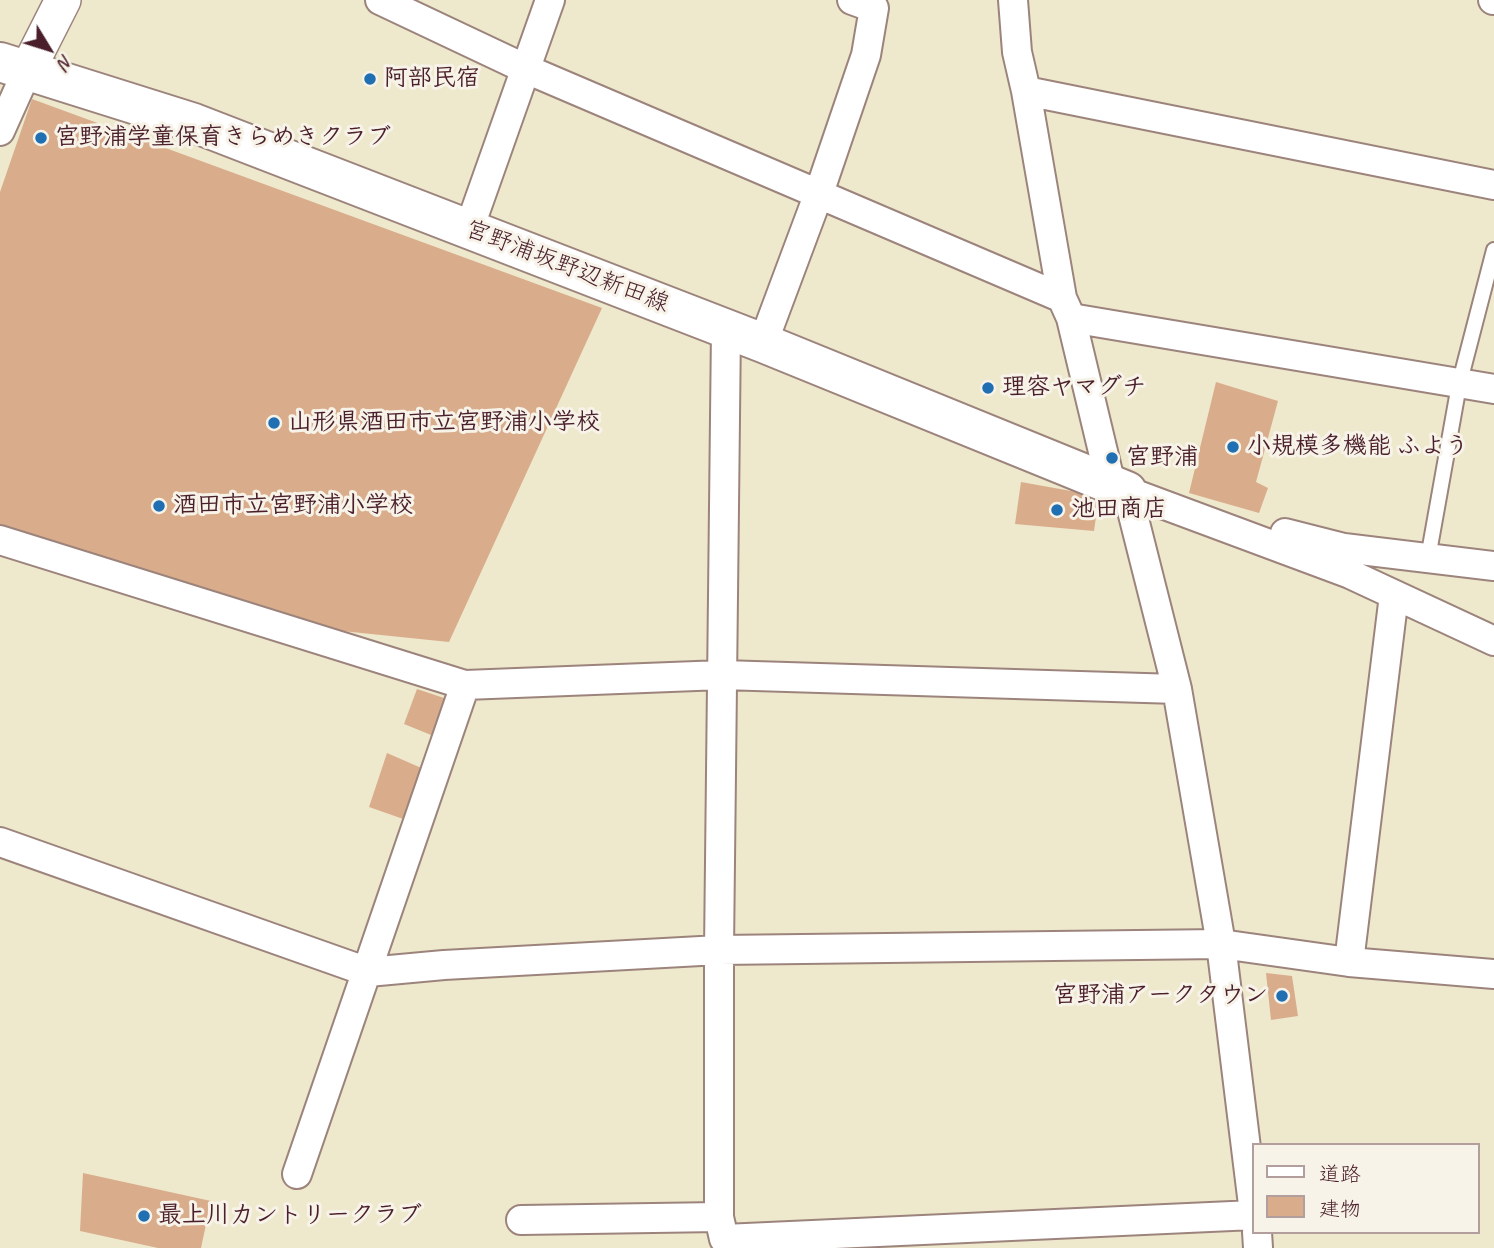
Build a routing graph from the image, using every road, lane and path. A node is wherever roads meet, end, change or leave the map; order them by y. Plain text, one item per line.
1 (63, 0) edge
2 (380, 0) edge
3 (550, 0) edge
4 (852, 0) edge
5 (1013, 0) edge
6 (14, 66) edge
7 (526, 69) junction
8 (1026, 91) junction
9 (0, 131) edge
10 (1494, 185) edge
11 (819, 193) junction
12 (469, 229) junction
13 (1494, 250) edge
14 (1066, 308) junction
15 (726, 329) junction
16 (763, 343) junction
17 (1459, 384) junction
18 (1494, 389) edge
19 (1119, 488) junction
20 (0, 540) edge
21 (1428, 558) junction
22 (1494, 566) edge
23 (1394, 594) junction
24 (1494, 640) edge
25 (722, 675) junction
26 (466, 685) junction
27 (1177, 689) junction
28 (0, 842) edge
29 (1221, 944) junction
30 (719, 950) junction
31 (1349, 962) junction
32 (368, 972) junction
33 (1494, 974) edge
34 (297, 1174) dead end
35 (1252, 1198) edge
36 (1252, 1214) edge
37 (521, 1220) dead end
38 (722, 1235) edge

1 - 6 street
2 - 7 street
3 - 7 street
4 - 11 street
5 - 8 street
6 - 9 street
6 - 12 main road, 宮野浦坂野辺新田線
7 - 11 street
7 - 12 street
8 - 10 street
8 - 14 street
11 - 14 street
11 - 16 street
12 - 15 main road, 宮野浦坂野辺新田線
13 - 17 lane
14 - 17 street
14 - 19 street
15 - 16 main road, 宮野浦坂野辺新田線
15 - 25 street
16 - 19 main road, 宮野浦坂野辺新田線
17 - 18 street
17 - 21 lane
19 - 21 street
19 - 23 street
19 - 27 street
20 - 26 street
21 - 22 street
23 - 24 street
23 - 31 street
25 - 26 street
25 - 27 street
25 - 30 street
26 - 32 street
27 - 29 street
28 - 32 street
29 - 30 street
29 - 31 street
29 - 35 street
30 - 32 street
30 - 38 street
31 - 33 street
32 - 34 street
36 - 38 street
37 - 38 street

